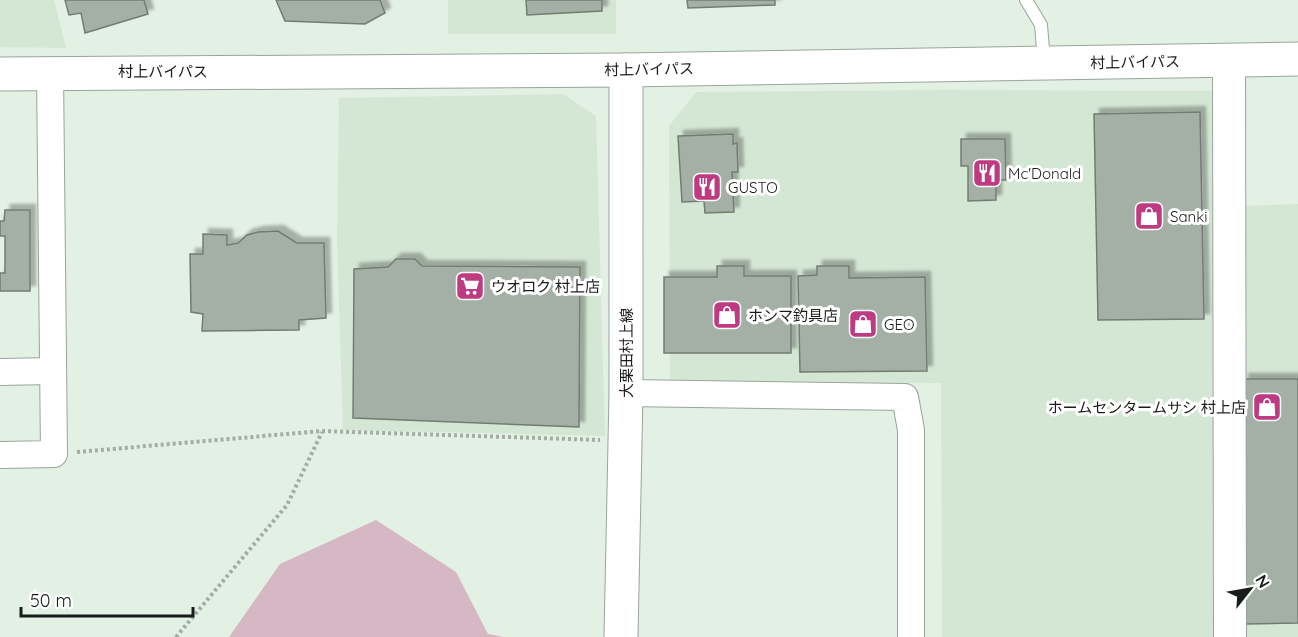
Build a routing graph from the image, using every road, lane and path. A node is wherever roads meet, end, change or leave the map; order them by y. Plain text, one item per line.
1 (1026, 0) edge
2 (1298, 59) edge
3 (1229, 61) junction
4 (1045, 63) junction
5 (626, 69) junction
6 (50, 72) junction
7 (0, 74) edge
8 (52, 371) junction
9 (0, 372) edge
10 (626, 393) junction
11 (322, 431) junction
12 (625, 441) junction
13 (54, 454) junction
14 (0, 455) edge
15 (176, 637) edge
16 (621, 637) edge
17 (911, 637) edge
18 (1230, 637) edge

1 - 4 lane
2 - 3 main road, 村上バイパス
3 - 4 main road, 村上バイパス
3 - 18 street
4 - 5 main road, 村上バイパス
5 - 6 main road, 村上バイパス
5 - 10 main road, 大栗田村上線
6 - 7 main road, 村上バイパス
6 - 8 street
8 - 9 street
8 - 13 street
10 - 12 main road, 大栗田村上線
10 - 17 street
11 - 12 path
11 - 13 path
11 - 15 path
12 - 16 main road, 大栗田村上線
13 - 14 street

